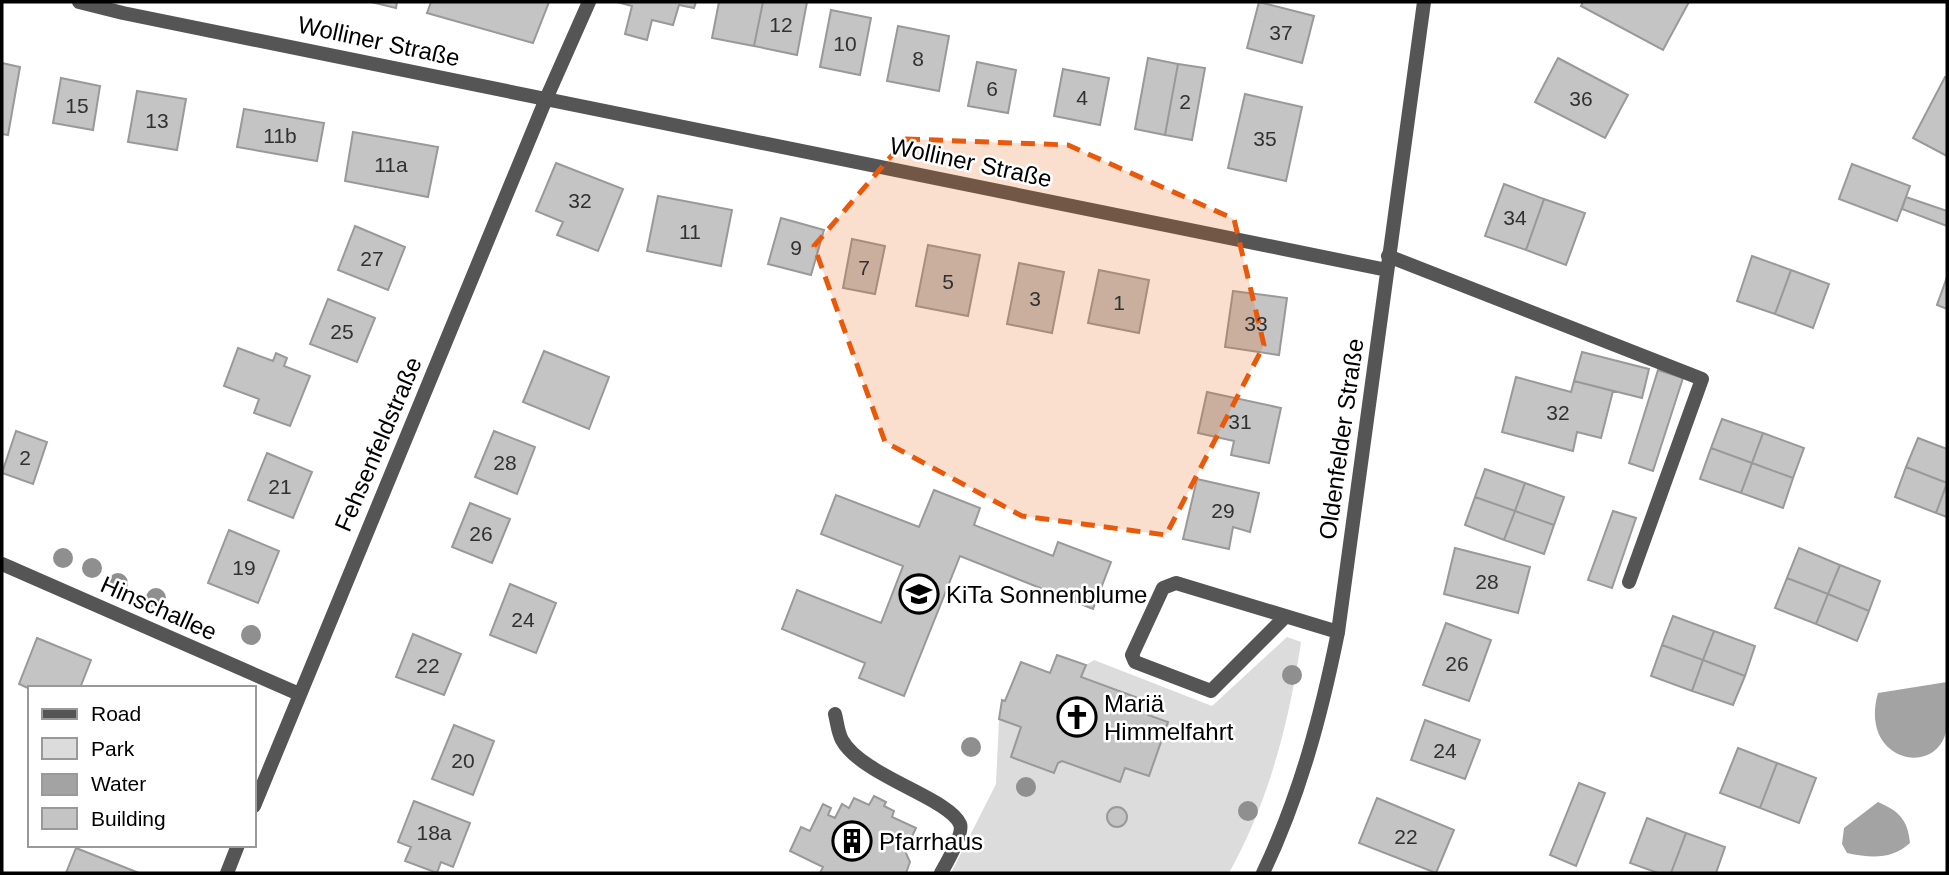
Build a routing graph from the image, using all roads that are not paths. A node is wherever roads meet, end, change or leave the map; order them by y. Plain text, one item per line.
1 (79, 2) edge
2 (589, 2) edge
3 (1424, 2) edge
4 (546, 99) junction
5 (1387, 263) junction
6 (2, 564) edge
7 (1629, 582) dead end
8 (1285, 617) junction
9 (1338, 632) junction
10 (299, 694) junction
11 (835, 714) dead end
12 (256, 801) edge
13 (237, 847) edge
14 (227, 873) edge
15 (941, 873) edge
16 (1263, 873) edge

1 - 4 street, Wolliner Straße
2 - 4 street
3 - 5 street, Oldenfelder Straße
4 - 5 street, Wolliner Straße
4 - 10 street, Fehsenfeldstraße
5 - 7 street, Wolliner Straße
5 - 9 street, Oldenfelder Straße
6 - 10 street, Hinschallee
8 - 8 street
8 - 9 street
9 - 16 street, Oldenfelder Straße
10 - 12 street, Fehsenfeldstraße
11 - 15 street
13 - 14 street

